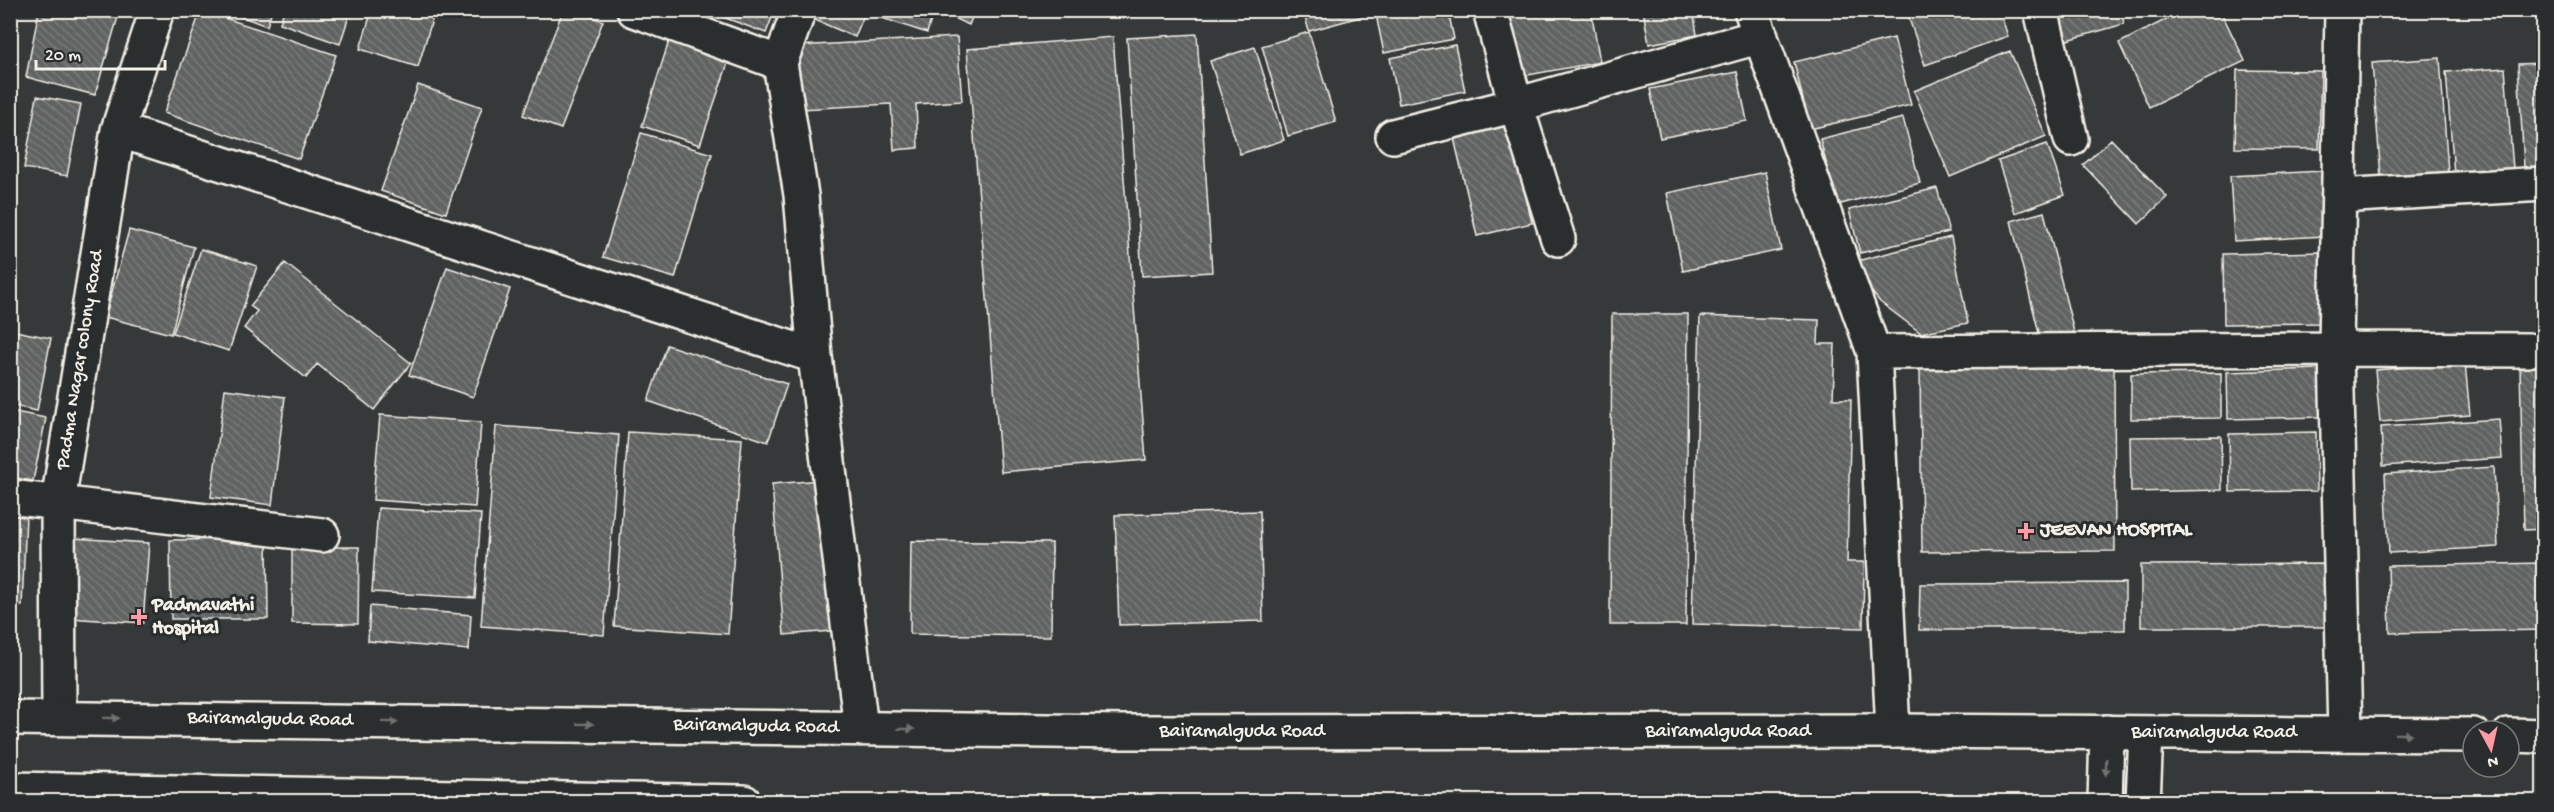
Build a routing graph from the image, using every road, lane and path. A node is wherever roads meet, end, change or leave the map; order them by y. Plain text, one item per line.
1 (157, 10) edge
2 (634, 10) edge
3 (799, 10) edge
4 (1490, 10) edge
5 (2041, 10) edge
6 (2342, 10) edge
7 (1756, 23) edge
8 (780, 63) junction
9 (1516, 105) junction
10 (118, 130) junction
11 (1393, 136) dead end
12 (2071, 139) dead end
13 (2544, 184) edge
14 (2339, 196) junction
15 (1558, 239) dead end
16 (2336, 349) junction
17 (2528, 350) dead end
18 (1874, 352) junction
19 (814, 356) junction
20 (10, 497) edge
21 (58, 502) junction
22 (322, 535) dead end
23 (59, 717) junction
24 (10, 718) edge
25 (861, 728) junction
26 (1893, 732) junction
27 (2107, 732) junction
28 (2146, 733) junction
29 (2345, 734) junction
30 (2461, 735) edge
31 (2521, 735) edge
32 (2544, 736) edge
33 (10, 789) edge
34 (293, 797) edge
35 (643, 801) edge
36 (744, 801) edge
37 (2105, 801) edge
38 (2143, 801) edge

1 - 10 street, Padma Nagar colony Road
2 - 8 street
3 - 8 street
4 - 9 street
5 - 12 street
6 - 14 street
7 - 9 street
7 - 18 street
8 - 19 street
9 - 11 street
9 - 15 street
10 - 19 street
10 - 21 street, Padma Nagar colony Road
13 - 14 street
14 - 16 street
16 - 17 street
16 - 18 street
16 - 29 street
18 - 26 street
19 - 25 street
20 - 21 street
21 - 22 street
21 - 23 street, Padma Nagar colony Road
23 - 24 street, Bairamalguda Road
23 -> 25 street, Bairamalguda Road
25 -> 26 street, Bairamalguda Road
26 - 27 street, Bairamalguda Road
27 - 28 street, Bairamalguda Road
27 -> 37 street
28 - 29 street, Bairamalguda Road
28 - 38 street
29 -> 30 street, Bairamalguda Road
31 - 32 street
33 - 34 street
34 - 35 street
35 - 36 street

